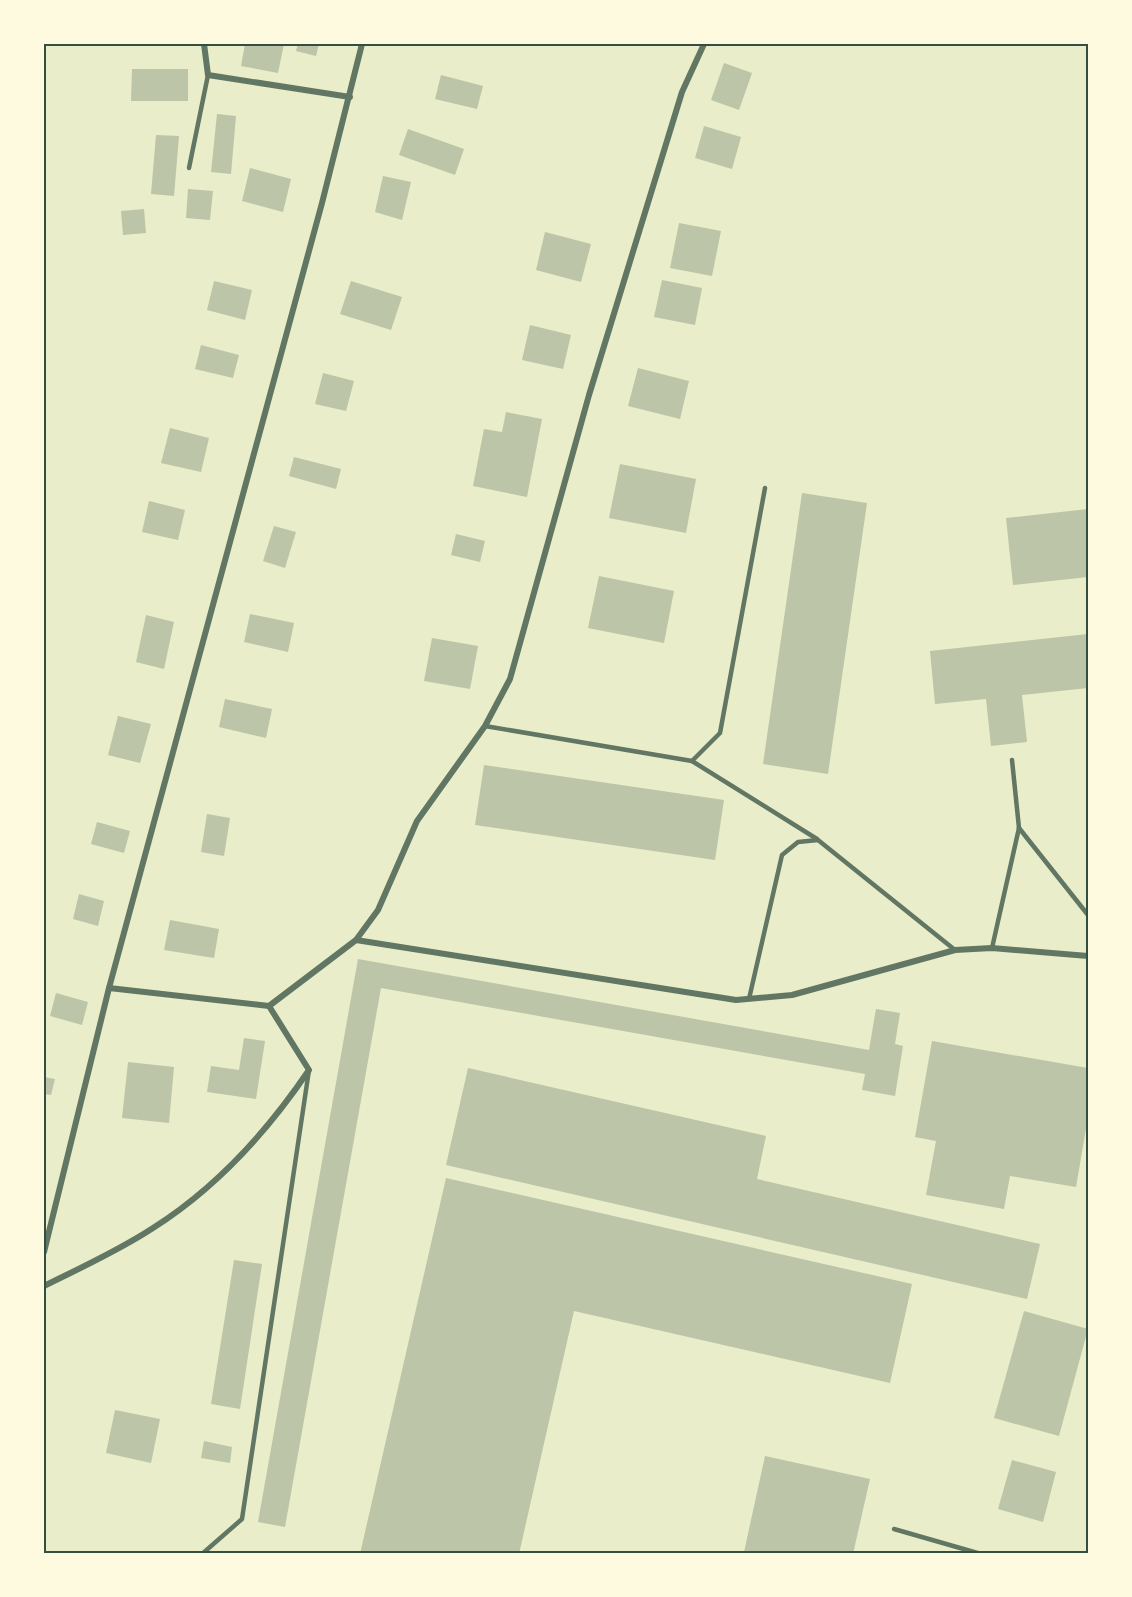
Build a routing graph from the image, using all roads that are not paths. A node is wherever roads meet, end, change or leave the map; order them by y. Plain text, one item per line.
1 (204, 44) edge
2 (362, 44) edge
3 (704, 44) edge
4 (208, 75) junction
5 (350, 97) junction
6 (189, 168) dead end
7 (765, 488) dead end
8 (485, 726) junction
9 (1012, 760) dead end
10 (692, 761) junction
11 (1019, 828) junction
12 (818, 840) junction
13 (1089, 915) edge
14 (356, 940) junction
15 (992, 948) junction
16 (955, 950) junction
17 (1089, 956) edge
18 (109, 988) junction
19 (749, 999) junction
20 (269, 1006) junction
21 (309, 1070) junction
22 (44, 1252) edge
23 (44, 1286) edge
24 (894, 1529) dead end
25 (202, 1554) edge
26 (981, 1554) edge

1 - 4 street
2 - 5 street
3 - 8 street
4 - 5 street
4 - 6 lane
5 - 18 street
7 - 10 lane
8 - 10 lane
8 - 14 street
9 - 11 lane
10 - 12 lane
11 - 13 lane
11 - 15 lane
12 - 16 lane
12 - 19 lane
14 - 19 street
14 - 20 street
15 - 16 street
15 - 17 street
16 - 19 street
18 - 20 street
18 - 22 street
20 - 21 street
21 - 23 street
21 - 25 lane
24 - 26 lane

